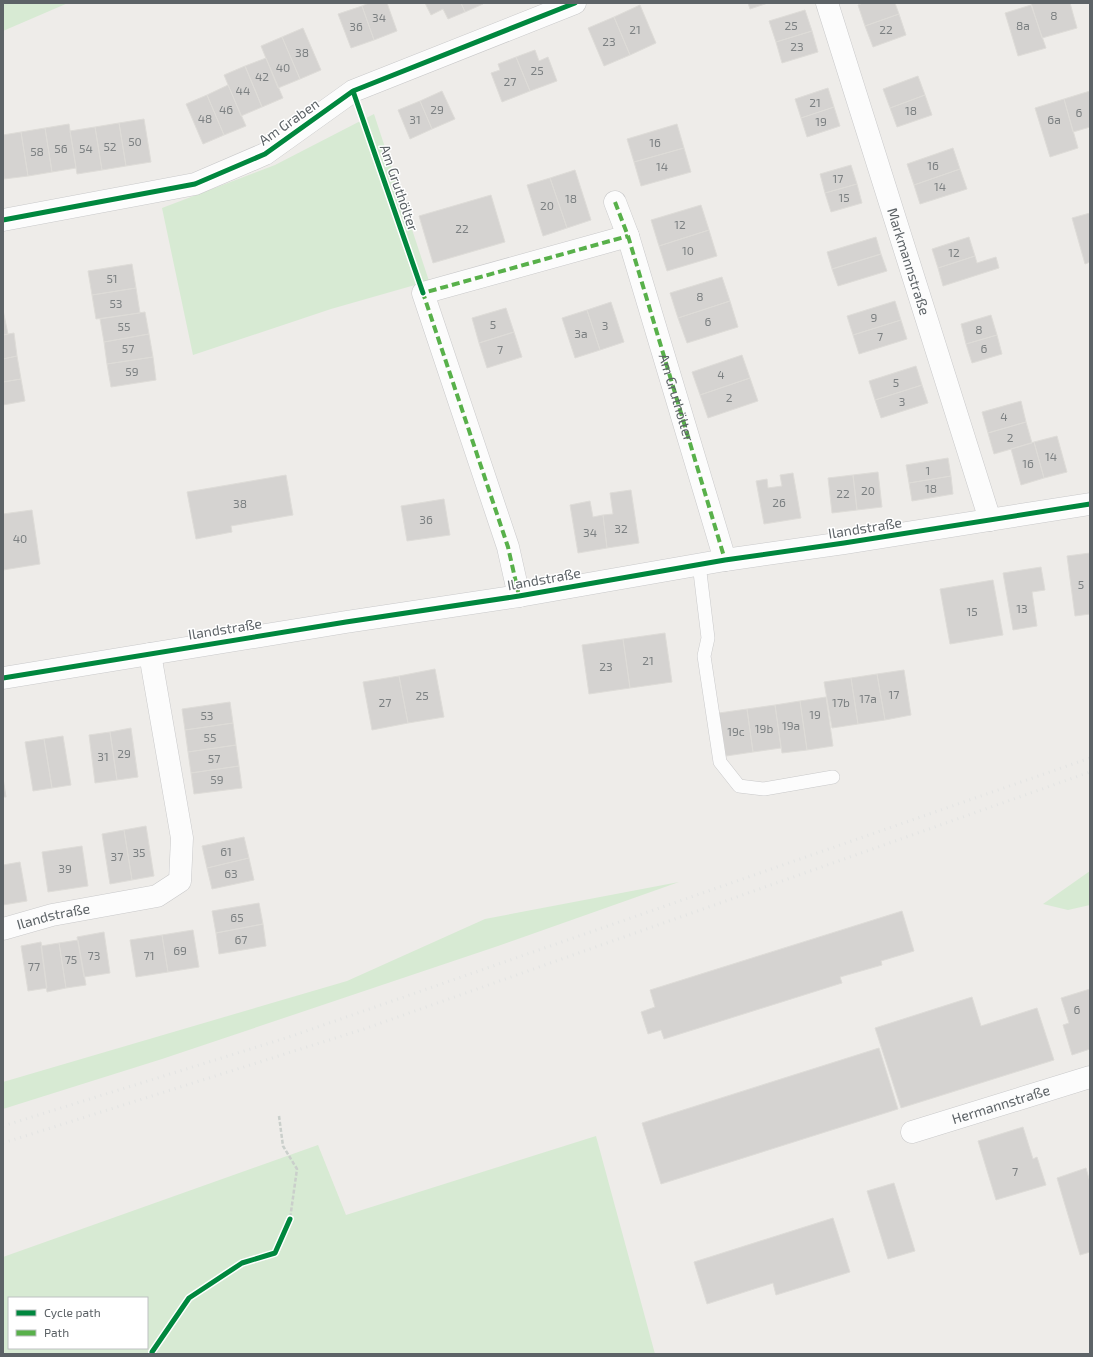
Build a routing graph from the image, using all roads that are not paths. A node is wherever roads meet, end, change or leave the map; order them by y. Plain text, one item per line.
1 (575, 3) edge
2 (828, 3) edge
3 (615, 202) dead end
4 (3, 220) edge
5 (628, 236) junction
6 (1090, 504) edge
7 (990, 520) junction
8 (725, 560) junction
9 (699, 564) junction
10 (519, 596) junction
11 (150, 654) junction
12 (3, 678) edge
13 (833, 777) dead end
14 (3, 929) edge
15 (1090, 1077) edge
16 (912, 1132) dead end

1 - 4 street, Am Graben
2 - 7 street, Markmannstraße
3 - 5 street, Am Gruthölter
5 - 8 street, Am Gruthölter
5 - 10 street
6 - 7 street, Ilandstraße
7 - 8 street, Ilandstraße
8 - 9 street, Ilandstraße
9 - 10 street, Ilandstraße
9 - 13 lane
10 - 11 street, Ilandstraße
11 - 12 street, Ilandstraße
11 - 14 street, Ilandstraße
15 - 16 street, Hermannstraße

